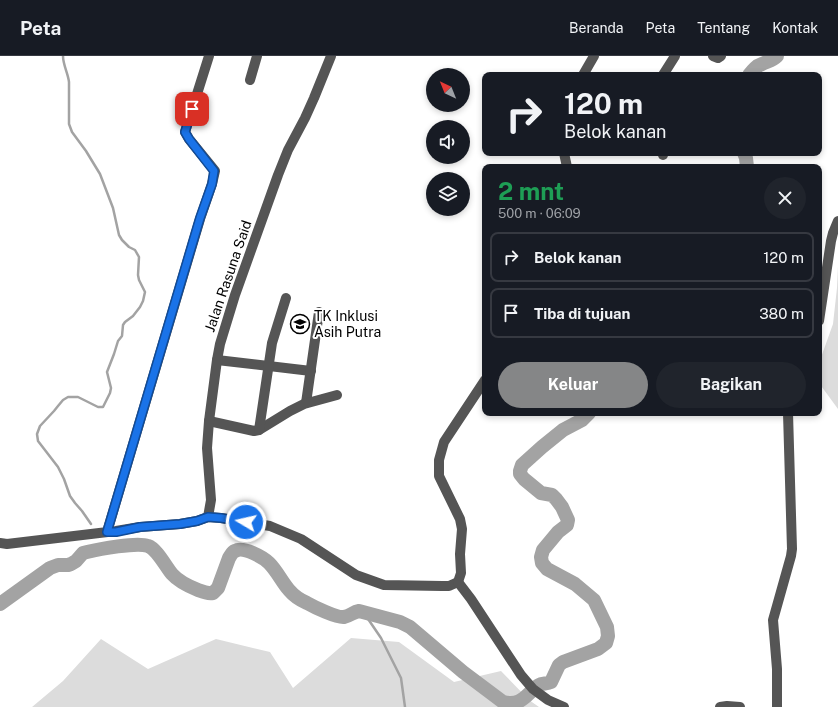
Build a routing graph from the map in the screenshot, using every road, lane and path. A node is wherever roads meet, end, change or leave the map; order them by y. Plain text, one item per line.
1 (209, 56) edge
2 (256, 56) edge
3 (331, 56) edge
4 (675, 56) edge
5 (713, 56) edge
6 (721, 56) edge
7 (589, 57) edge
8 (584, 72) edge
9 (666, 72) edge
10 (250, 80) dead end
11 (838, 221) edge
12 (286, 298) dead end
13 (822, 301) edge
14 (319, 312) dead end
15 (217, 360) junction
16 (269, 366) junction
17 (311, 371) junction
18 (482, 385) edge
19 (337, 394) dead end
20 (306, 403) junction
21 (788, 416) edge
22 (209, 421) junction
23 (259, 430) junction
24 (208, 517) junction
25 (107, 532) junction
26 (0, 543) edge
27 (458, 582) junction
28 (564, 707) edge
29 (720, 707) edge
30 (740, 707) edge
31 (777, 707) edge

1 - 25 street
2 - 10 street
3 - 15 street, Jalan Rasuna Said
4 - 9 street
5 - 6 street
7 - 8 street
11 - 13 street
12 - 16 street
14 - 17 street
15 - 16 street
15 - 22 street, Jalan Rasuna Said
16 - 17 street
16 - 23 street
17 - 20 street
18 - 27 street
19 - 20 street
20 - 23 street
21 - 31 street
22 - 23 street
22 - 24 street, Jalan Rasuna Said
24 - 25 street
24 - 27 street
25 - 26 street
27 - 28 street
29 - 30 street

